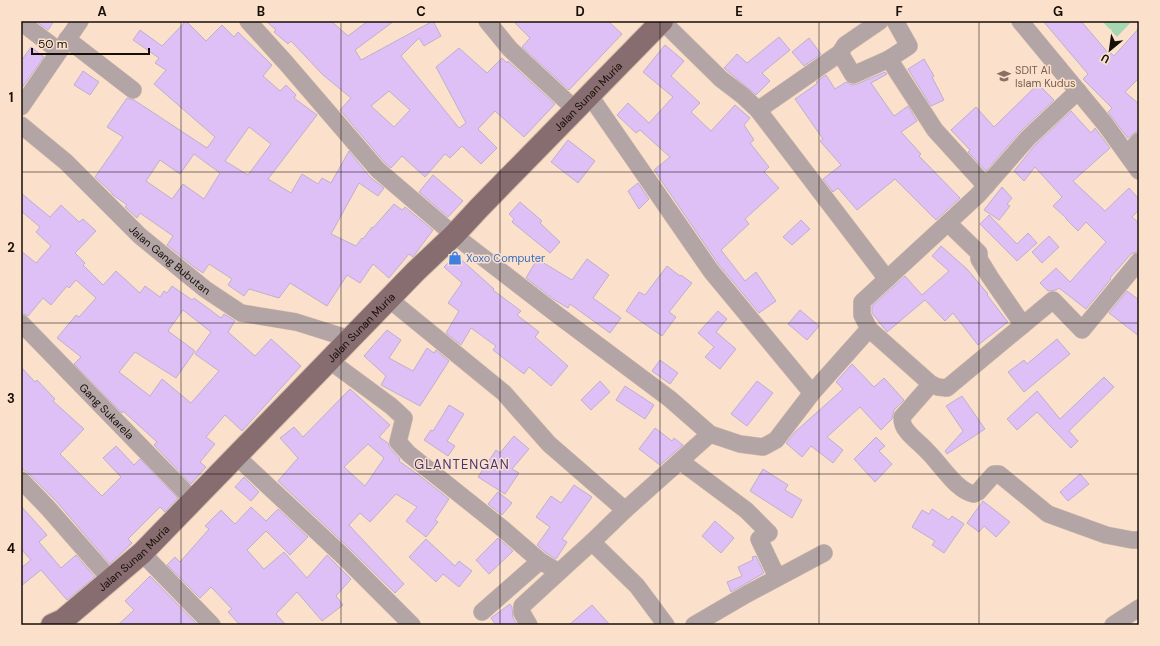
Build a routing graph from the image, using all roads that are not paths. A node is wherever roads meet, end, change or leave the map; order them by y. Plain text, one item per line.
1 (80, 21) edge
2 (248, 21) edge
3 (487, 21) edge
4 (662, 21) edge
5 (880, 21) edge
6 (895, 21) edge
7 (1020, 21) edge
8 (21, 22) edge
9 (63, 45) junction
10 (840, 53) junction
11 (889, 59) junction
12 (133, 90) dead end
13 (1078, 91) junction
14 (583, 103) junction
15 (21, 107) edge
16 (758, 110) junction
17 (21, 125) edge
18 (1139, 141) edge
19 (1127, 154) junction
20 (1139, 171) edge
21 (986, 186) junction
22 (948, 222) junction
23 (454, 235) junction
24 (1139, 262) edge
25 (887, 279) junction
26 (389, 299) junction
27 (21, 323) edge
28 (1023, 325) junction
29 (869, 329) junction
30 (350, 339) junction
31 (330, 361) junction
32 (931, 384) junction
33 (812, 393) junction
34 (710, 434) junction
35 (236, 456) junction
36 (680, 461) junction
37 (21, 480) edge
38 (193, 500) junction
39 (625, 510) junction
40 (1139, 540) edge
41 (592, 542) junction
42 (142, 553) junction
43 (824, 553) dead end
44 (540, 561) junction
45 (559, 572) junction
46 (777, 577) junction
47 (111, 580) junction
48 (1139, 608) edge
49 (482, 612) dead end
50 (52, 625) edge
51 (212, 625) edge
52 (412, 625) edge
53 (529, 625) edge
54 (666, 625) edge
55 (694, 625) edge
56 (1113, 625) edge

1 - 9 street
2 - 23 street
3 - 14 street
4 - 14 main road, Jalan Sunan Muria
4 - 16 street
5 - 10 street
6 - 11 street
7 - 13 street
8 - 9 street
9 - 12 street
9 - 15 street
10 - 11 street
10 - 16 street
11 - 21 street
13 - 19 street
13 - 21 street
14 - 23 main road, Jalan Sunan Muria
14 - 33 street
16 - 25 street
17 - 30 street, Jalan Gang Bubutan
18 - 19 street
19 - 20 street
21 - 22 street
22 - 25 street
22 - 28 street
23 - 26 main road, Jalan Sunan Muria
23 - 34 street
24 - 28 street
25 - 29 street
26 - 30 main road, Jalan Sunan Muria
26 - 39 street
27 - 38 street, Gang Sukarela
28 - 32 street
29 - 32 street
29 - 33 street
30 - 31 main road, Jalan Sunan Muria
31 - 35 main road, Jalan Sunan Muria
31 - 44 street
32 - 40 street
33 - 34 street
34 - 36 street
35 - 38 main road, Jalan Sunan Muria
35 - 52 street
36 - 39 street
36 - 46 street
37 - 47 street
38 - 42 main road, Jalan Sunan Muria
39 - 41 street
41 - 45 street
41 - 54 street
42 - 47 main road, Jalan Sunan Muria
42 - 51 street
43 - 46 street
44 - 45 street
44 - 49 street
45 - 53 street
46 - 55 street
47 - 50 main road, Jalan Sunan Muria
48 - 56 street

